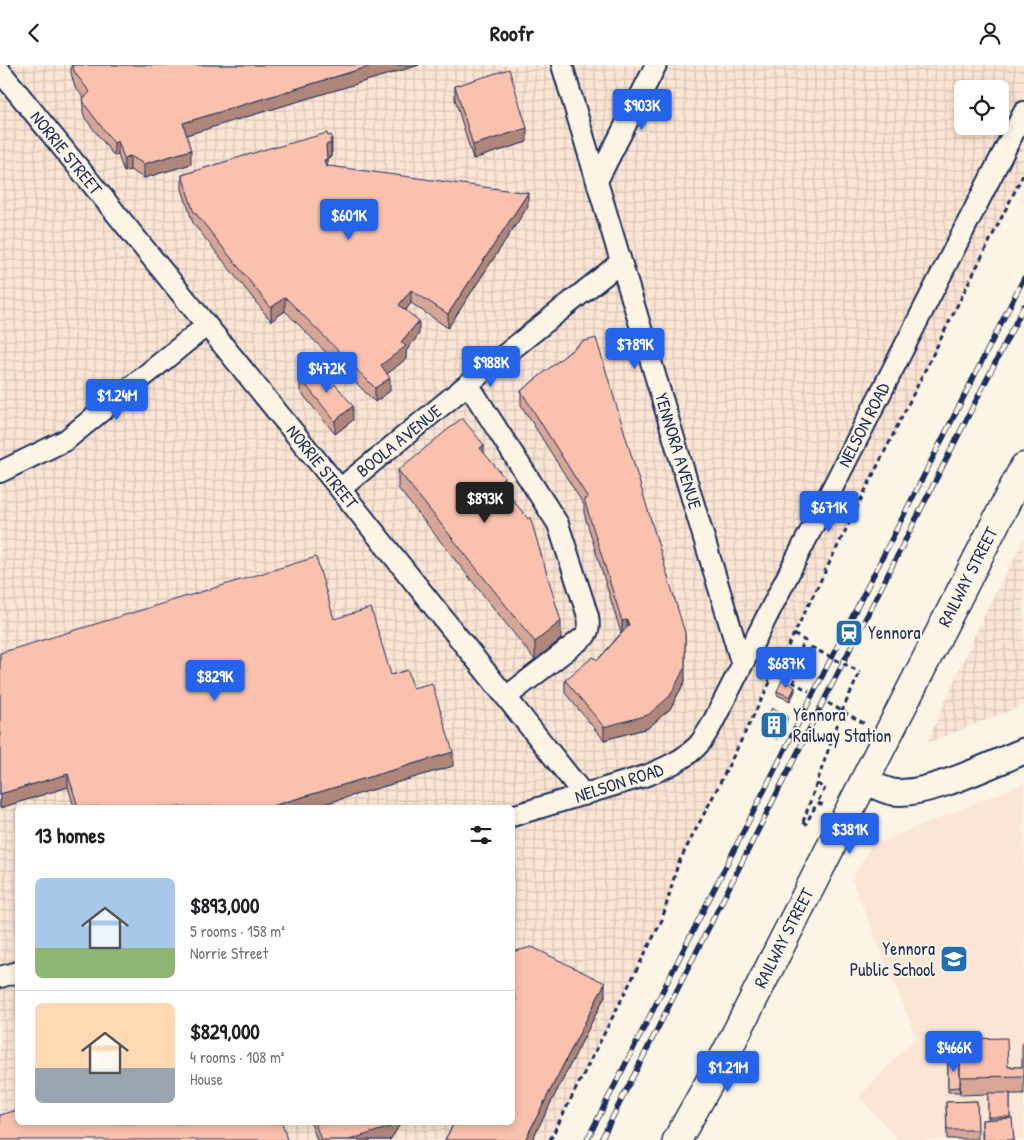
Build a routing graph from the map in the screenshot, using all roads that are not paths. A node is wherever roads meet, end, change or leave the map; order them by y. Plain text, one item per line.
1 (562, 65) edge
2 (656, 65) edge
3 (0, 71) edge
4 (1024, 112) edge
5 (597, 181) junction
6 (620, 262) junction
7 (207, 325) junction
8 (468, 384) junction
9 (1024, 467) edge
10 (0, 473) edge
11 (340, 489) junction
12 (742, 665) junction
13 (506, 697) junction
14 (1024, 751) edge
15 (865, 779) junction
16 (584, 795) junction
17 (515, 815) edge
18 (15, 973) edge
19 (0, 977) edge
20 (677, 1140) edge

1 - 5 street, YENNORA AVENUE
2 - 5 street
3 - 7 street, NORRIE STREET
4 - 12 street, NELSON ROAD
5 - 6 street, YENNORA AVENUE
6 - 8 street, BOOLA AVENUE
6 - 12 street, YENNORA AVENUE
7 - 10 street
7 - 11 street, NORRIE STREET
8 - 11 street, BOOLA AVENUE
8 - 13 street
9 - 15 main road, RAILWAY STREET
11 - 13 street, NORRIE STREET
12 - 16 street, NELSON ROAD
13 - 16 street, NORRIE STREET
14 - 15 street
15 - 20 main road, RAILWAY STREET
16 - 17 street, NELSON ROAD
18 - 19 street

